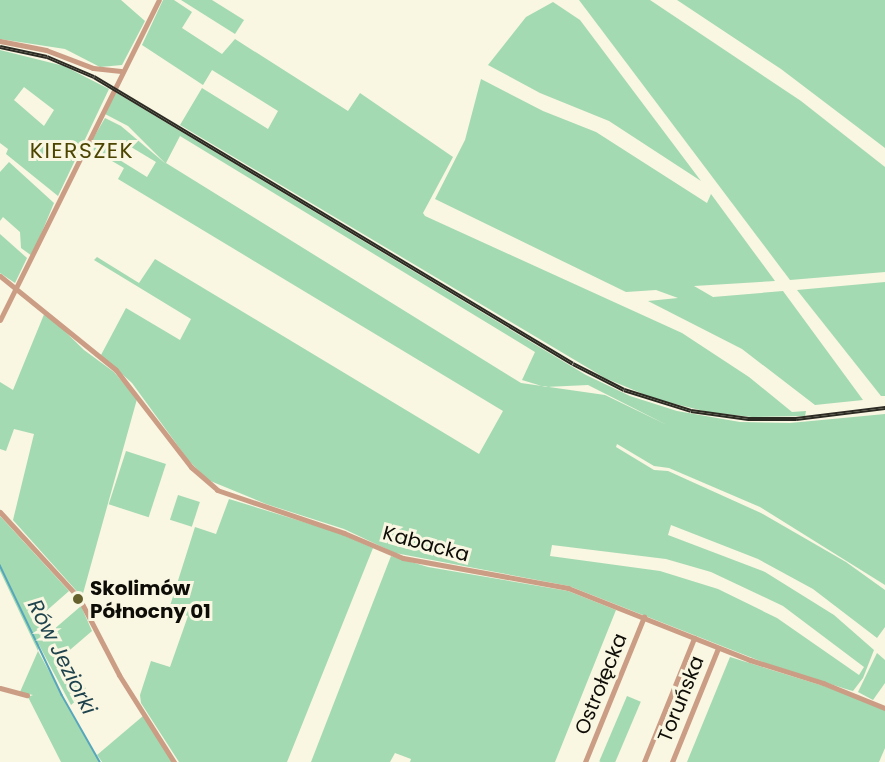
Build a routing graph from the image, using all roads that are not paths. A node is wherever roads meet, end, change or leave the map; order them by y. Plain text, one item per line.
1 (159, 0) edge
2 (0, 41) edge
3 (122, 71) junction
4 (0, 276) edge
5 (19, 288) junction
6 (0, 320) edge
7 (0, 512) edge
8 (644, 617) junction
9 (694, 638) junction
10 (718, 648) junction
11 (0, 688) edge
12 (27, 695) dead end
13 (885, 708) edge
14 (174, 762) edge
15 (585, 762) edge
16 (644, 762) edge
17 (672, 762) edge

1 - 3 street
2 - 3 street
3 - 5 street
4 - 5 street, Kabacka
5 - 6 street
5 - 8 street, Kabacka
7 - 14 street
8 - 9 street, Kabacka
8 - 15 street, Ostrołęcka
9 - 10 street, Kabacka
9 - 16 street
10 - 13 street, Kabacka
10 - 17 street, Toruńska
11 - 12 street

